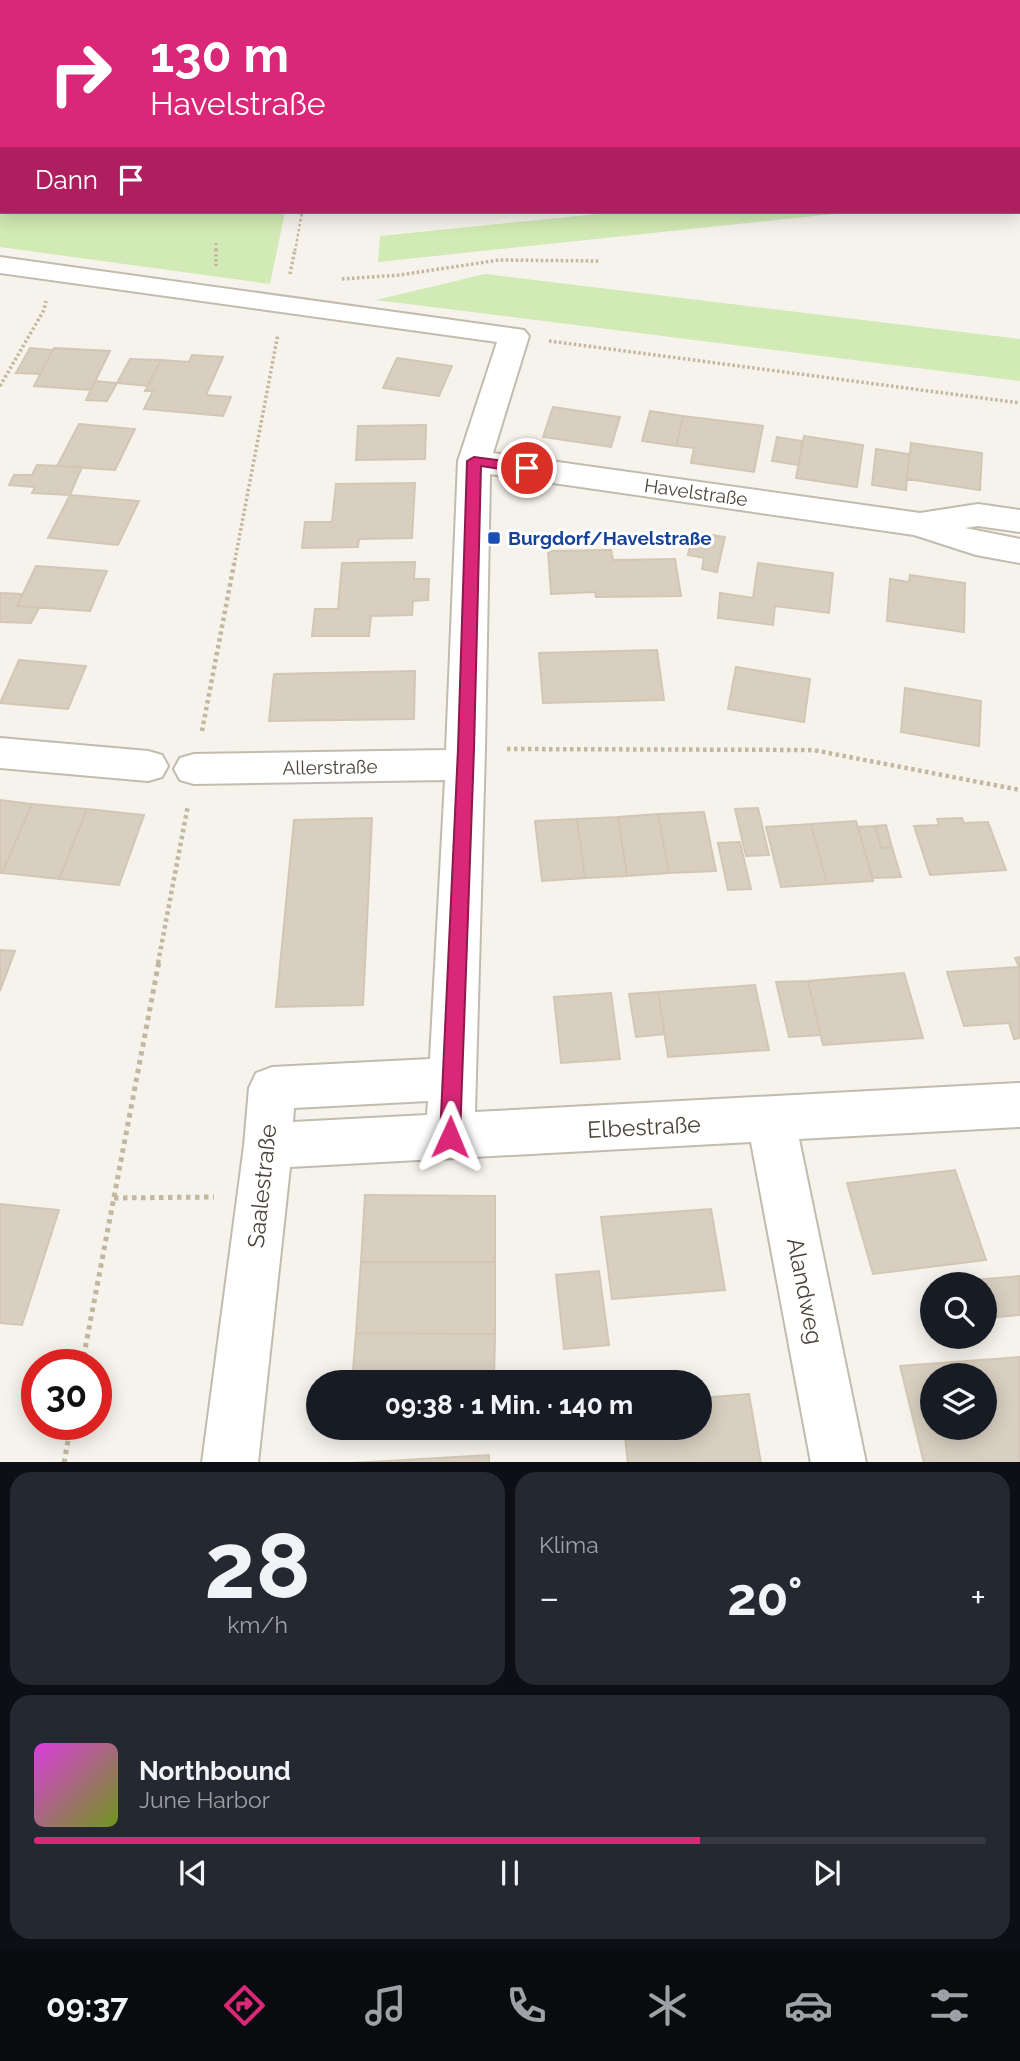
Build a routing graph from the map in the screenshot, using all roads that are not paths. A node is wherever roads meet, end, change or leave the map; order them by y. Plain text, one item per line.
1 (0, 265) edge
2 (474, 461) junction
3 (1020, 521) edge
4 (919, 524) junction
5 (1020, 551) edge
6 (0, 753) edge
7 (466, 757) junction
8 (148, 765) dead end
9 (194, 769) road end
10 (452, 1079) junction
11 (1020, 1105) edge
12 (771, 1120) junction
13 (450, 1137) junction
14 (268, 1146) junction
15 (230, 1462) edge
16 (839, 1462) edge

1 - 2 street
2 - 4 street, Havelstraße
2 - 7 street
3 - 4 street, Havelstraße
4 - 5 street, Havelstraße
6 - 8 street
7 - 9 street, Allerstraße
7 - 10 street
10 - 13 street
10 - 14 street, Saalestraße
11 - 12 street, Elbestraße
12 - 13 street, Elbestraße
12 - 16 street, Alandweg
13 - 14 street, Elbestraße
14 - 15 street, Saalestraße

